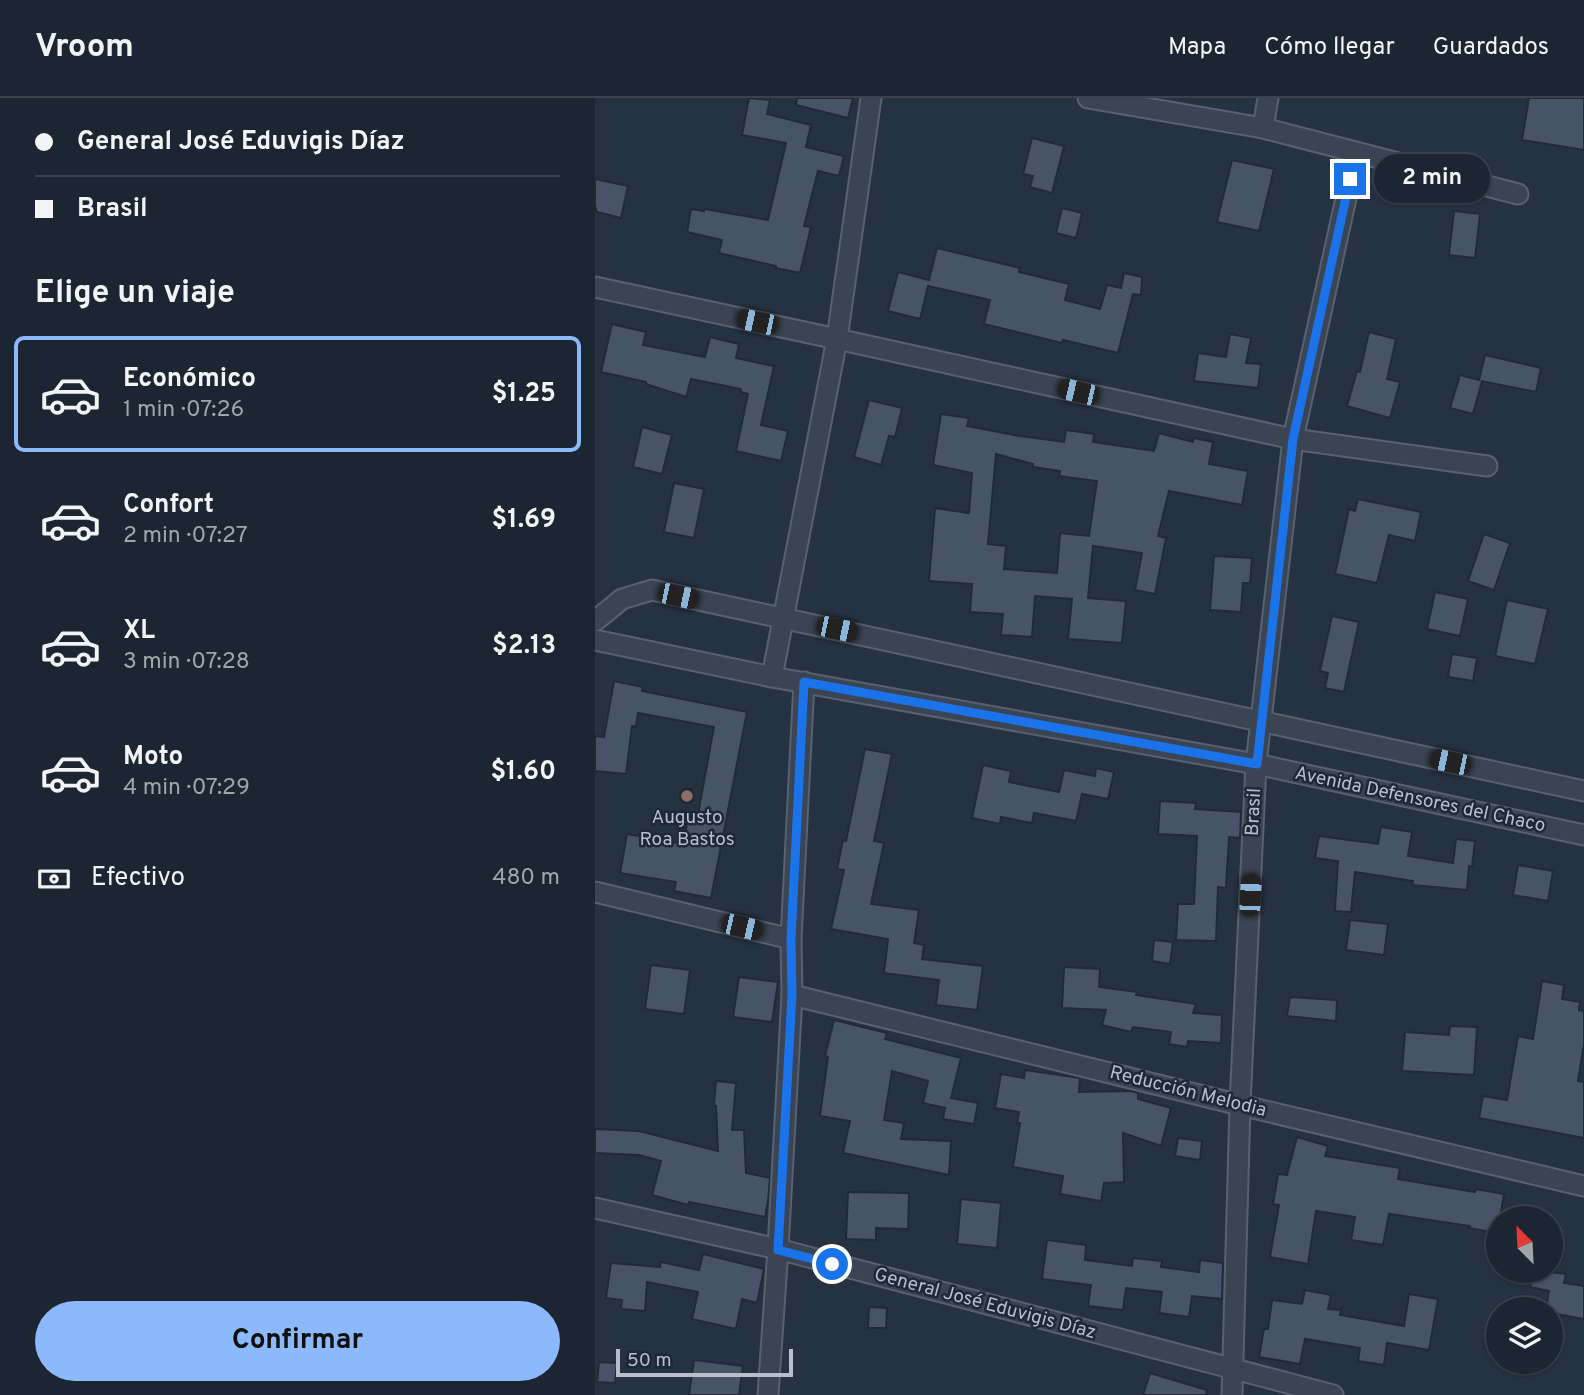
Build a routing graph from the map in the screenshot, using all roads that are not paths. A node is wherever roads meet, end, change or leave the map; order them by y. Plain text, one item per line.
1 (871, 98) edge
2 (1088, 98) edge
3 (1268, 98) edge
4 (1263, 128) junction
5 (1356, 153) junction
6 (1518, 194) dead end
7 (595, 287) edge
8 (837, 339) junction
9 (1293, 439) junction
10 (1487, 467) dead end
11 (784, 618) junction
12 (595, 621) edge
13 (595, 640) edge
14 (772, 677) junction
15 (804, 682) junction
16 (1262, 720) junction
17 (1257, 764) junction
18 (1584, 791) edge
19 (1584, 835) edge
20 (595, 892) edge
21 (791, 939) junction
22 (792, 995) junction
23 (1240, 1105) junction
24 (1584, 1186) edge
25 (595, 1208) edge
26 (778, 1250) junction
27 (1234, 1370) junction
28 (768, 1395) edge
29 (1232, 1395) edge
30 (1333, 1395) edge

1 - 8 street
2 - 4 street
3 - 4 street
4 - 5 street
5 - 6 street
5 - 9 street, Brasil
7 - 8 street
8 - 9 street
8 - 11 street
9 - 10 street
9 - 16 street, Brasil
11 - 12 street
11 - 14 street
11 - 16 street
13 - 14 street, Avenida Defensores del Chaco
14 - 15 street, Avenida Defensores del Chaco
15 - 17 street, Avenida Defensores del Chaco
15 - 21 street
16 - 17 street, Brasil
16 - 18 street
17 - 19 street, Avenida Defensores del Chaco
17 - 23 street, Brasil
20 - 21 street
21 - 22 street
22 - 23 street, Reducción Melodia
22 - 26 street
23 - 24 street, Reducción Melodia
23 - 27 street, Brasil
25 - 26 street, General José Eduvigis Díaz
26 - 27 street, General José Eduvigis Díaz
26 - 28 street
27 - 29 street, Brasil
27 - 30 street, General José Eduvigis Díaz

